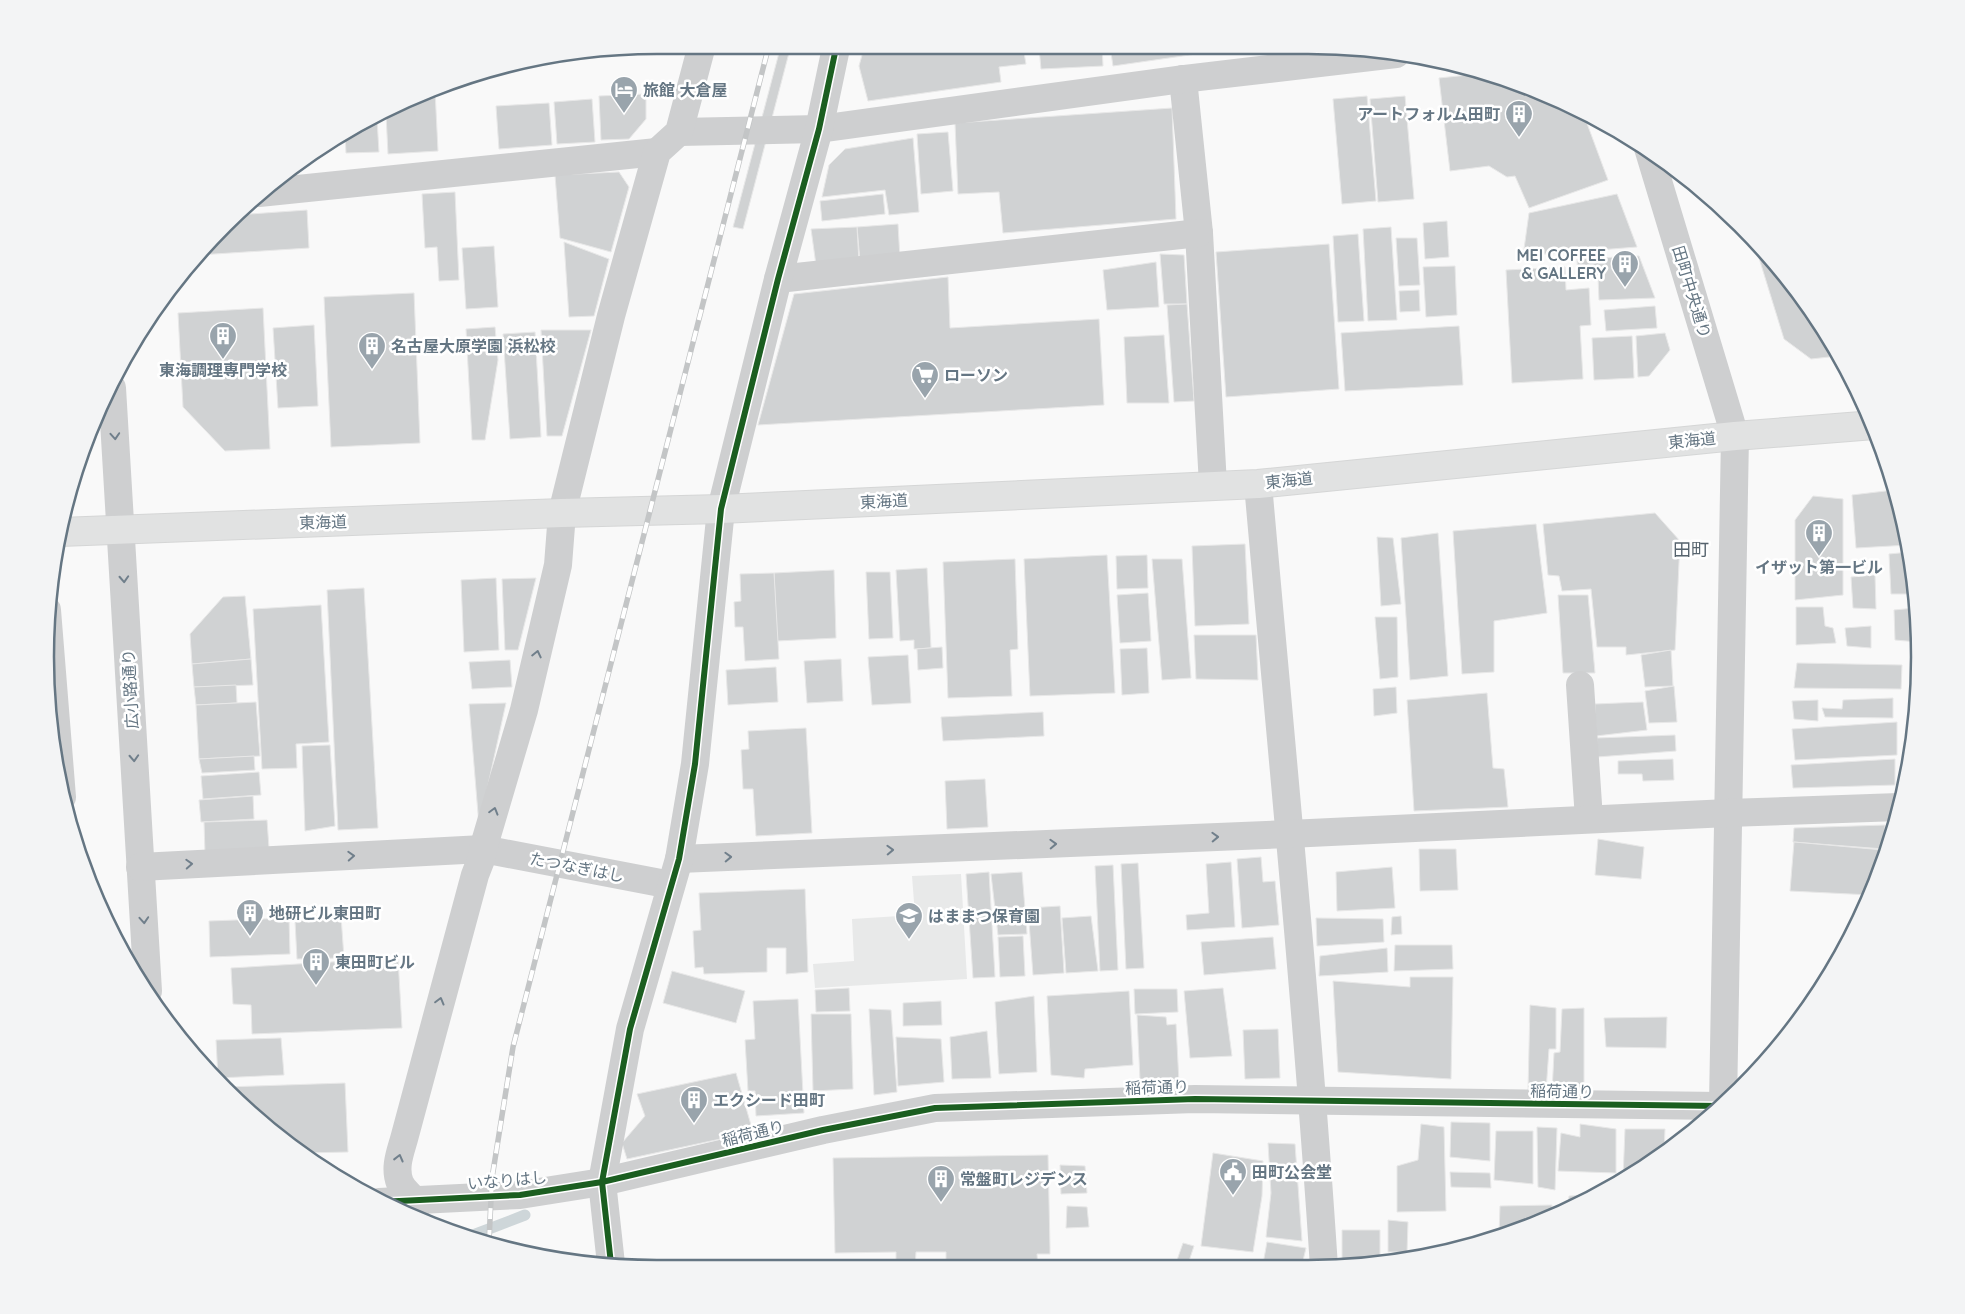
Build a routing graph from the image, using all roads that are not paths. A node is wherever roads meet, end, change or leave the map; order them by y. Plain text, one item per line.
1 (700, 54) edge
2 (835, 54) edge
3 (1369, 57) edge
4 (1183, 79) junction
5 (819, 129) junction
6 (680, 132) junction
7 (657, 152) junction
8 (1658, 166) edge
9 (273, 191) edge
10 (1199, 233) junction
11 (778, 279) junction
12 (113, 398) edge
13 (1865, 426) edge
14 (1735, 436) junction
15 (1258, 484) junction
16 (1213, 485) junction
17 (711, 509) junction
18 (574, 513) junction
19 (121, 530) junction
20 (67, 532) edge
21 (1580, 685) dead end
22 (1892, 807) edge
23 (1728, 813) junction
24 (1589, 819) junction
25 (1289, 834) junction
26 (483, 849) junction
27 (679, 858) junction
28 (140, 867) junction
29 (671, 885) junction
30 (147, 979) edge
31 (1722, 1096) edge
32 (1314, 1102) junction
33 (1713, 1105) edge
34 (602, 1182) junction
35 (415, 1208) edge
36 (610, 1258) edge
37 (1324, 1260) edge

1 - 6 street
2 - 5 street
3 - 4 street
4 - 5 street
4 - 10 street
5 - 6 street
5 - 11 street
6 - 7 street
7 - 9 street
7 - 18 street
8 - 14 street, 田町中央通り
10 - 11 street
10 - 16 street
11 - 17 street
12 -> 19 street, 広小路通り
13 - 14 highway, 東海道
14 - 15 highway, 東海道
14 - 23 street, 田町中央通り
15 - 16 highway, 東海道
15 - 25 street
16 - 17 highway, 東海道
17 - 18 highway, 東海道
17 - 27 street
18 - 19 highway, 東海道
26 -> 18 street
19 - 20 highway, 東海道
19 -> 28 street, 広小路通り
21 - 24 street
22 - 23 street
23 - 24 street
23 - 31 street, 田町中央通り
24 - 25 street
27 -> 25 street
25 - 32 street
28 -> 26 street, たつなぎはし
26 - 29 street, たつなぎはし
35 -> 26 street
27 - 29 street
28 -> 30 street, 広小路通り
29 - 34 street
32 - 33 street, 稲荷通り
32 - 34 street, 稲荷通り
32 - 37 street
34 - 35 street, いなりはし
34 - 36 street

